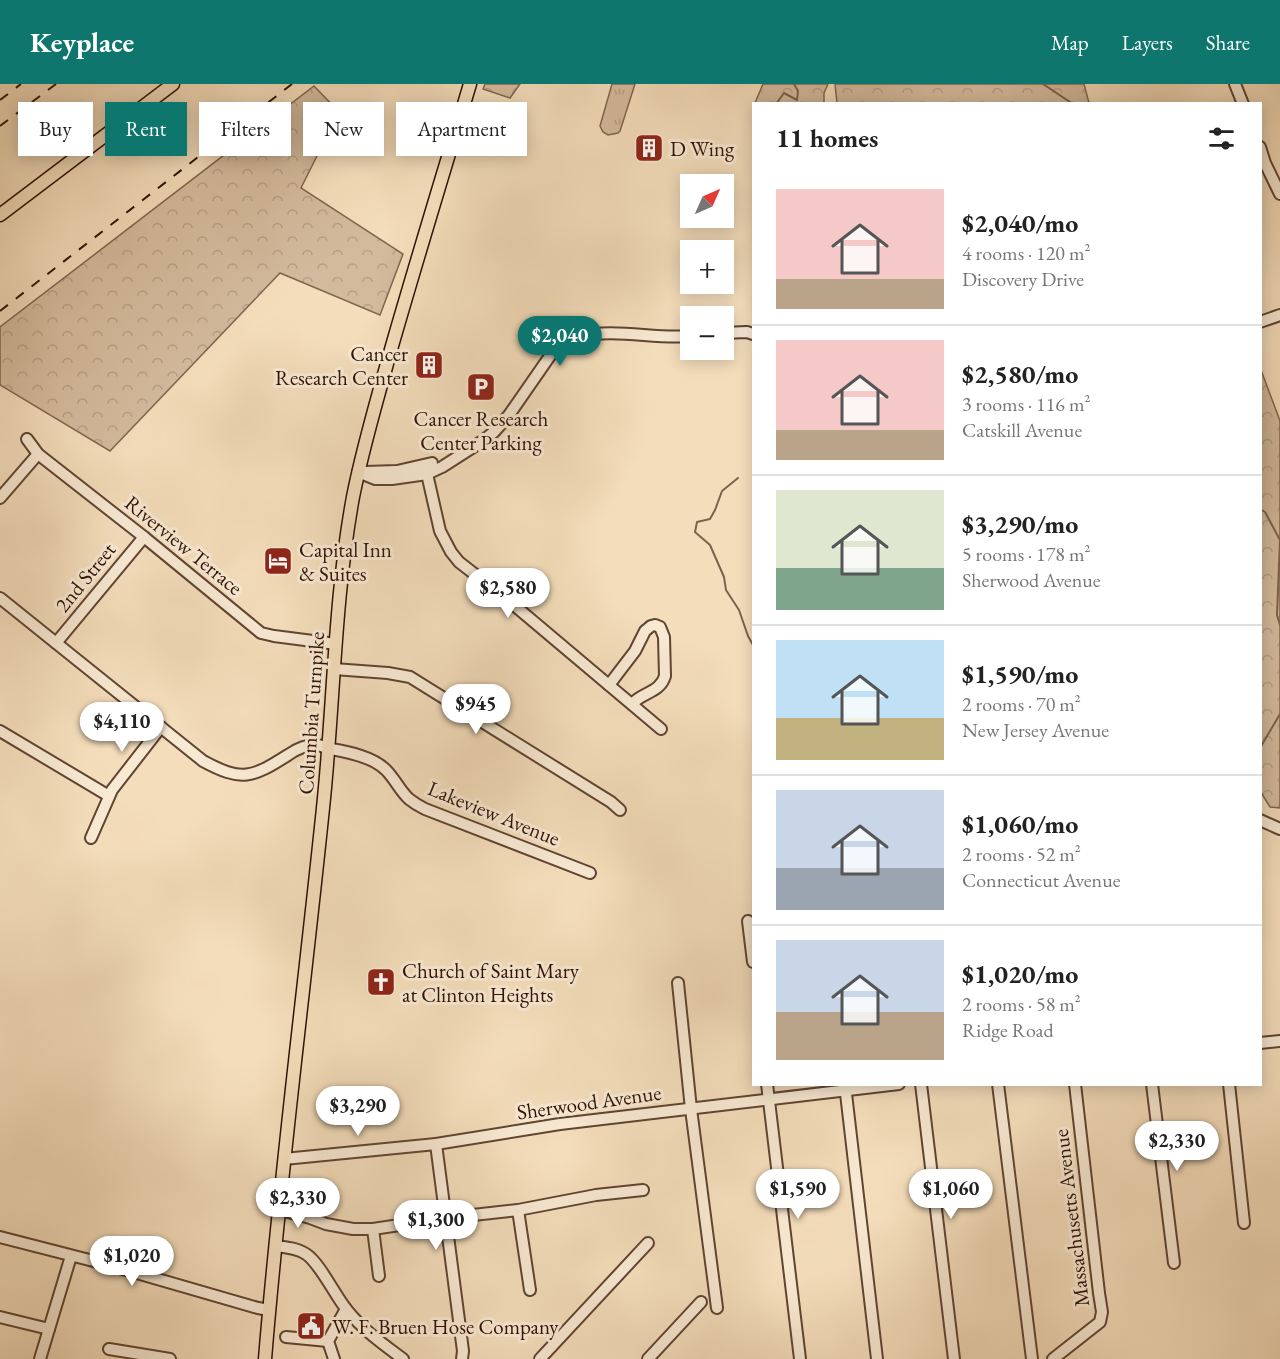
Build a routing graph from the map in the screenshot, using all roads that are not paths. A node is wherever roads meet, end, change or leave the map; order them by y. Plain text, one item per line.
1 (173, 84) edge
2 (470, 84) edge
3 (1235, 84) edge
4 (1242, 102) edge
5 (1262, 153) edge
6 (1280, 194) edge
7 (0, 215) edge
8 (1280, 315) edge
9 (1262, 321) edge
10 (734, 333) edge
11 (752, 334) edge
12 (680, 336) edge
13 (27, 439) dead end
14 (39, 454) junction
15 (426, 470) junction
16 (358, 472) junction
17 (0, 498) edge
18 (144, 537) junction
19 (0, 598) edge
20 (56, 643) junction
21 (336, 644) junction
22 (334, 669) junction
23 (609, 685) junction
24 (632, 704) junction
25 (161, 727) junction
26 (661, 729) dead end
27 (0, 731) edge
28 (328, 749) junction
29 (109, 796) junction
30 (620, 810) dead end
31 (1262, 821) edge
32 (1280, 829) edge
33 (90, 838) dead end
34 (590, 873) dead end
35 (748, 921) dead end
36 (752, 954) edge
37 (678, 983) dead end
38 (1280, 1041) edge
39 (1262, 1043) edge
40 (767, 1086) edge
41 (872, 1086) edge
42 (921, 1086) edge
43 (998, 1086) edge
44 (1075, 1086) edge
45 (1152, 1086) edge
46 (1229, 1086) edge
47 (846, 1088) edge
48 (768, 1100) junction
49 (691, 1109) junction
50 (436, 1144) junction
51 (284, 1159) junction
52 (643, 1190) dead end
53 (278, 1209) junction
54 (518, 1210) junction
55 (446, 1218) junction
56 (1244, 1223) dead end
57 (373, 1229) junction
58 (0, 1237) edge
59 (648, 1243) dead end
60 (275, 1246) junction
61 (70, 1256) junction
62 (1174, 1263) dead end
63 (378, 1275) dead end
64 (530, 1290) dead end
65 (701, 1302) dead end
66 (717, 1308) dead end
67 (346, 1309) junction
68 (269, 1310) junction
69 (0, 1317) edge
70 (50, 1329) junction
71 (286, 1337) dead end
72 (328, 1341) junction
73 (109, 1349) dead end
74 (148, 1358) edge
75 (40, 1359) edge
76 (170, 1359) edge
77 (265, 1359) edge
78 (334, 1359) edge
79 (403, 1359) edge
80 (462, 1359) edge
81 (540, 1359) edge
82 (648, 1359) edge
83 (800, 1359) edge
84 (877, 1359) edge
85 (954, 1359) edge
86 (1032, 1359) edge
87 (1053, 1359) edge

1 - 7 main road
2 - 16 main road, Columbia Turnpike
3 - 4 street
5 - 6 street
8 - 9 street
10 - 11 street
12 - 15 street
13 - 14 street, Riverview Terrace
14 - 17 street
14 - 18 street, Riverview Terrace
15 - 16 street
15 - 23 street
16 - 21 main road, Columbia Turnpike
18 - 20 street, 2nd Street
18 - 21 street, Riverview Terrace
19 - 20 street, Lakeview Avenue
20 - 25 street, Lakeview Avenue
21 - 22 main road, Columbia Turnpike
22 - 28 main road, Columbia Turnpike
22 - 30 street
23 - 24 street
23 - 24 street
24 - 26 street
25 - 28 street, Lakeview Avenue
25 - 29 street
27 - 29 street
28 - 34 street, Lakeview Avenue
28 - 51 main road, Columbia Turnpike
29 - 33 street
31 - 32 street
35 - 36 street
37 - 49 street
38 - 39 street
40 - 48 street
41 - 47 street, Sherwood Avenue
42 - 85 street
43 - 86 street
44 - 87 street, Massachusetts Avenue
45 - 62 street
46 - 56 street
47 - 48 street, Sherwood Avenue
47 - 84 street
48 - 49 street, Sherwood Avenue
48 - 83 street
49 - 50 street, Sherwood Avenue
49 - 66 street
50 - 51 street, Sherwood Avenue
50 - 55 street
51 - 53 main road, Columbia Turnpike
52 - 54 street
53 - 57 street
53 - 60 main road, Columbia Turnpike
54 - 55 street
54 - 64 street
55 - 57 street
55 - 80 street
57 - 63 street
58 - 61 street
59 - 81 street
60 - 67 street
60 - 68 main road, Columbia Turnpike
61 - 68 street
61 - 70 street
65 - 82 street
67 - 72 street
67 - 79 street
68 - 77 main road, Columbia Turnpike
69 - 70 street
70 - 75 street
71 - 72 street
72 - 78 street
73 - 74 street
74 - 76 street

